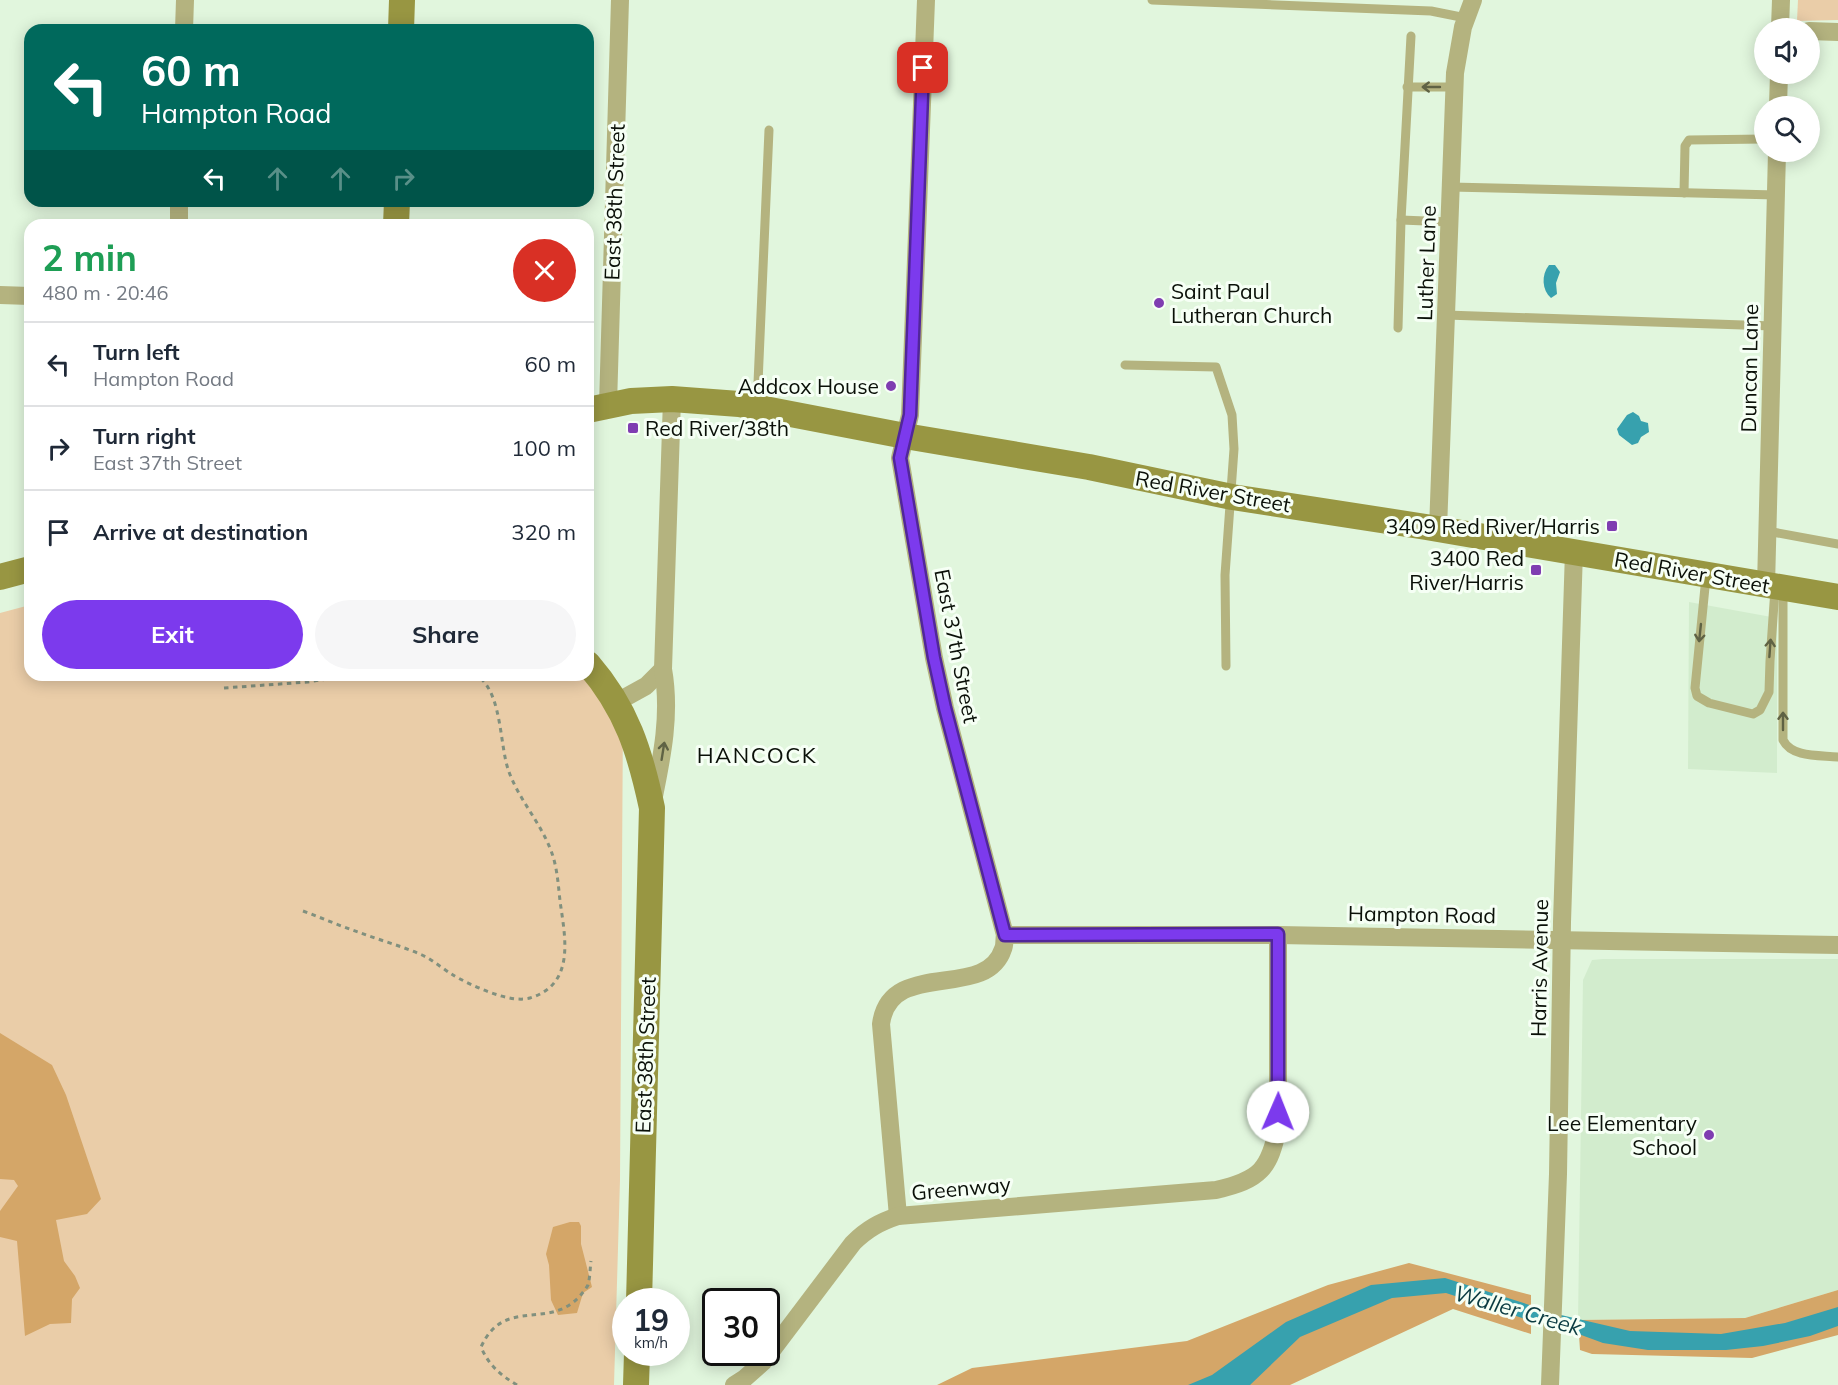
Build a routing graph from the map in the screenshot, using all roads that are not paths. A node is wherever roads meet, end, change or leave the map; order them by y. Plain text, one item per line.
1 (185, 0) edge
2 (402, 0) edge
3 (620, 0) edge
4 (926, 0) edge
5 (1152, 0) edge
6 (1473, 0) edge
7 (1781, 0) edge
8 (1466, 18) junction
9 (1780, 18) edge
10 (184, 24) edge
11 (401, 24) edge
12 (1820, 31) edge
13 (1838, 32) edge
14 (1411, 36) dead end
15 (1407, 87) junction
16 (1454, 87) junction
17 (769, 130) dead end
18 (1754, 139) edge
19 (1777, 162) edge
20 (1451, 187) junction
21 (1684, 193) junction
22 (1776, 195) junction
23 (1401, 220) junction
24 (1450, 222) junction
25 (0, 295) edge
26 (24, 296) edge
27 (1446, 315) junction
28 (1773, 326) junction
29 (1398, 328) dead end
30 (1125, 365) dead end
31 (672, 399) junction
32 (598, 407) edge
33 (757, 407) junction
34 (905, 436) junction
35 (1232, 497) junction
36 (1438, 529) junction
37 (1767, 531) junction
38 (1838, 544) edge
39 (1574, 551) junction
40 (24, 571) edge
41 (1706, 575) junction
42 (0, 577) edge
43 (1775, 587) junction
44 (1838, 597) edge
45 (1226, 666) dead end
46 (663, 669) junction
47 (594, 672) edge
48 (617, 702) junction
49 (1838, 757) edge
50 (652, 808) junction
51 (1278, 934) junction
52 (1005, 935) junction
53 (1562, 939) junction
54 (1838, 945) edge
55 (898, 1216) junction
56 (639, 1288) edge
57 (637, 1366) edge
58 (636, 1385) edge
59 (734, 1385) edge
60 (1550, 1385) edge

1 - 10 street
2 - 11 main road
3 - 32 street, East 38th Street
4 - 34 street, East 37th Street
5 - 8 lane
6 - 8 street, Luther Lane
7 - 9 street
8 - 16 street, Luther Lane
12 - 13 street
14 - 15 lane
16 -> 15 lane
15 - 23 lane
16 - 20 street, Luther Lane
17 - 33 lane
18 - 21 lane
19 - 22 street, Duncan Lane
20 - 21 lane
20 - 24 street, Luther Lane
21 - 22 lane
22 - 28 street, Duncan Lane
23 - 24 lane
23 - 29 lane
24 - 27 street, Luther Lane
25 - 26 street
27 - 28 lane
27 - 36 street, Luther Lane
28 - 37 street, Duncan Lane
30 - 35 lane
31 - 32 main road, Red River Street
31 - 33 main road, Red River Street
31 - 46 street, East 38th Street
33 - 34 main road, Red River Street
34 - 35 main road, Red River Street
34 - 52 street, East 37th Street
35 - 36 main road, Red River Street
35 - 45 lane
36 - 39 main road, Red River Street
37 - 38 lane
37 - 43 street, Duncan Lane
39 - 41 main road, Red River Street
39 - 53 street, Harris Avenue
40 - 42 main road
41 - 43 main road, Red River Street
41 -> 43 lane
43 - 44 main road, Red River Street
49 -> 43 lane
46 - 48 street
50 -> 46 street, East 38th Street
47 - 48 main road, East 38th Street
48 - 50 main road, East 38th Street
50 - 56 main road, East 38th Street
51 - 52 street, Hampton Road
51 - 53 street, Hampton Road
51 - 55 street, Greenway
52 - 55 street
53 - 54 street, Hampton Road
53 - 60 street, Harris Avenue
55 - 59 street, Greenway
57 - 58 main road

